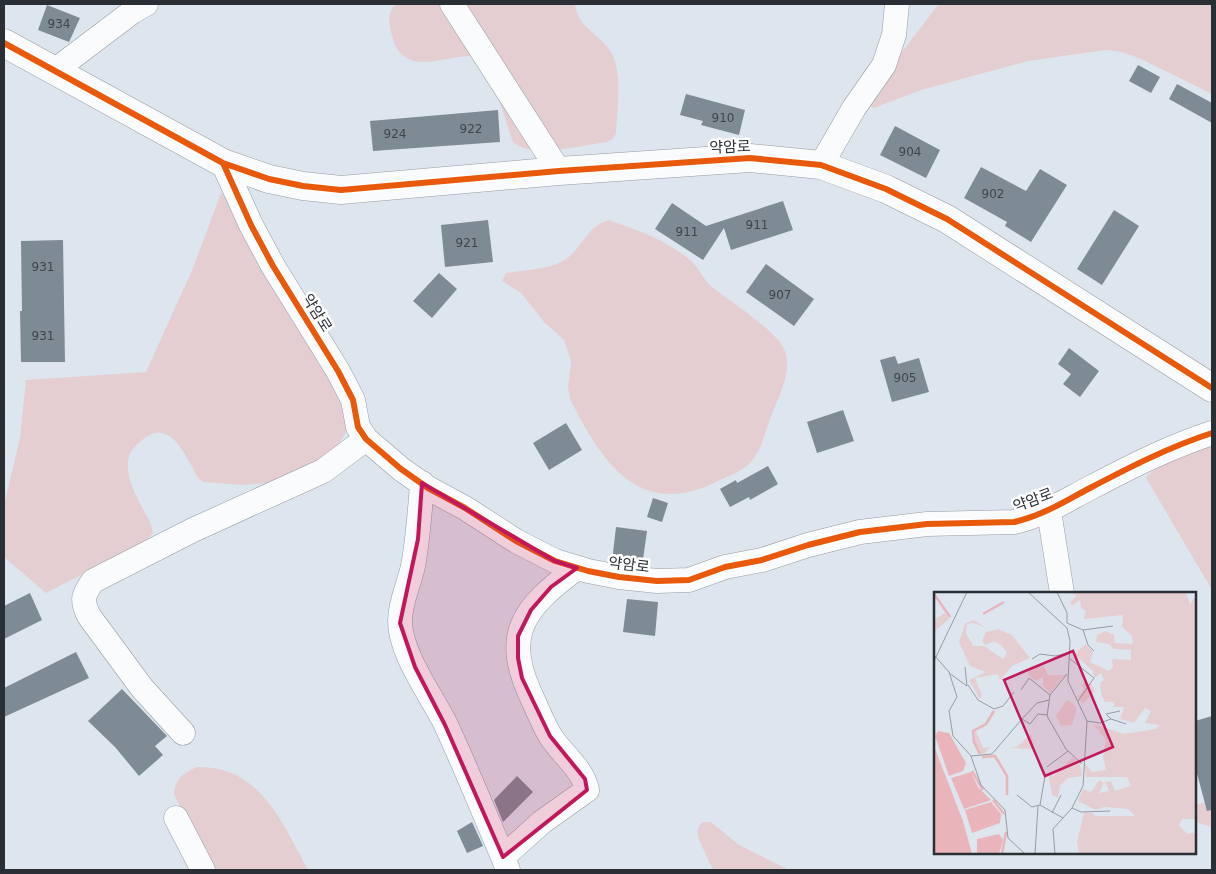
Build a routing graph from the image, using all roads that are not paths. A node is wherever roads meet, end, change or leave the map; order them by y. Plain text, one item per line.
1 (146, 4) edge
2 (452, 4) edge
3 (897, 4) edge
4 (4, 43) edge
5 (54, 71) junction
6 (223, 163) junction
7 (821, 165) junction
8 (559, 171) junction
9 (1212, 388) edge
10 (1212, 433) edge
11 (366, 439) junction
12 (422, 484) junction
13 (1049, 512) junction
14 (577, 568) junction
15 (1062, 592) edge
16 (183, 732) dead end
17 (176, 818) dead end
18 (505, 864) edge
19 (203, 870) edge

1 - 5 street
2 - 8 street
3 - 7 street
4 - 5 street, 약암로
5 - 6 street, 약암로
6 - 8 street, 약암로
6 - 11 street, 약암로
7 - 8 street, 약암로
7 - 9 street, 약암로
10 - 13 street, 약암로
11 - 12 street, 약암로
11 - 16 street
12 - 14 street, 약암로
12 - 18 street
13 - 14 street, 약암로
13 - 15 street
14 - 18 street
17 - 19 street

